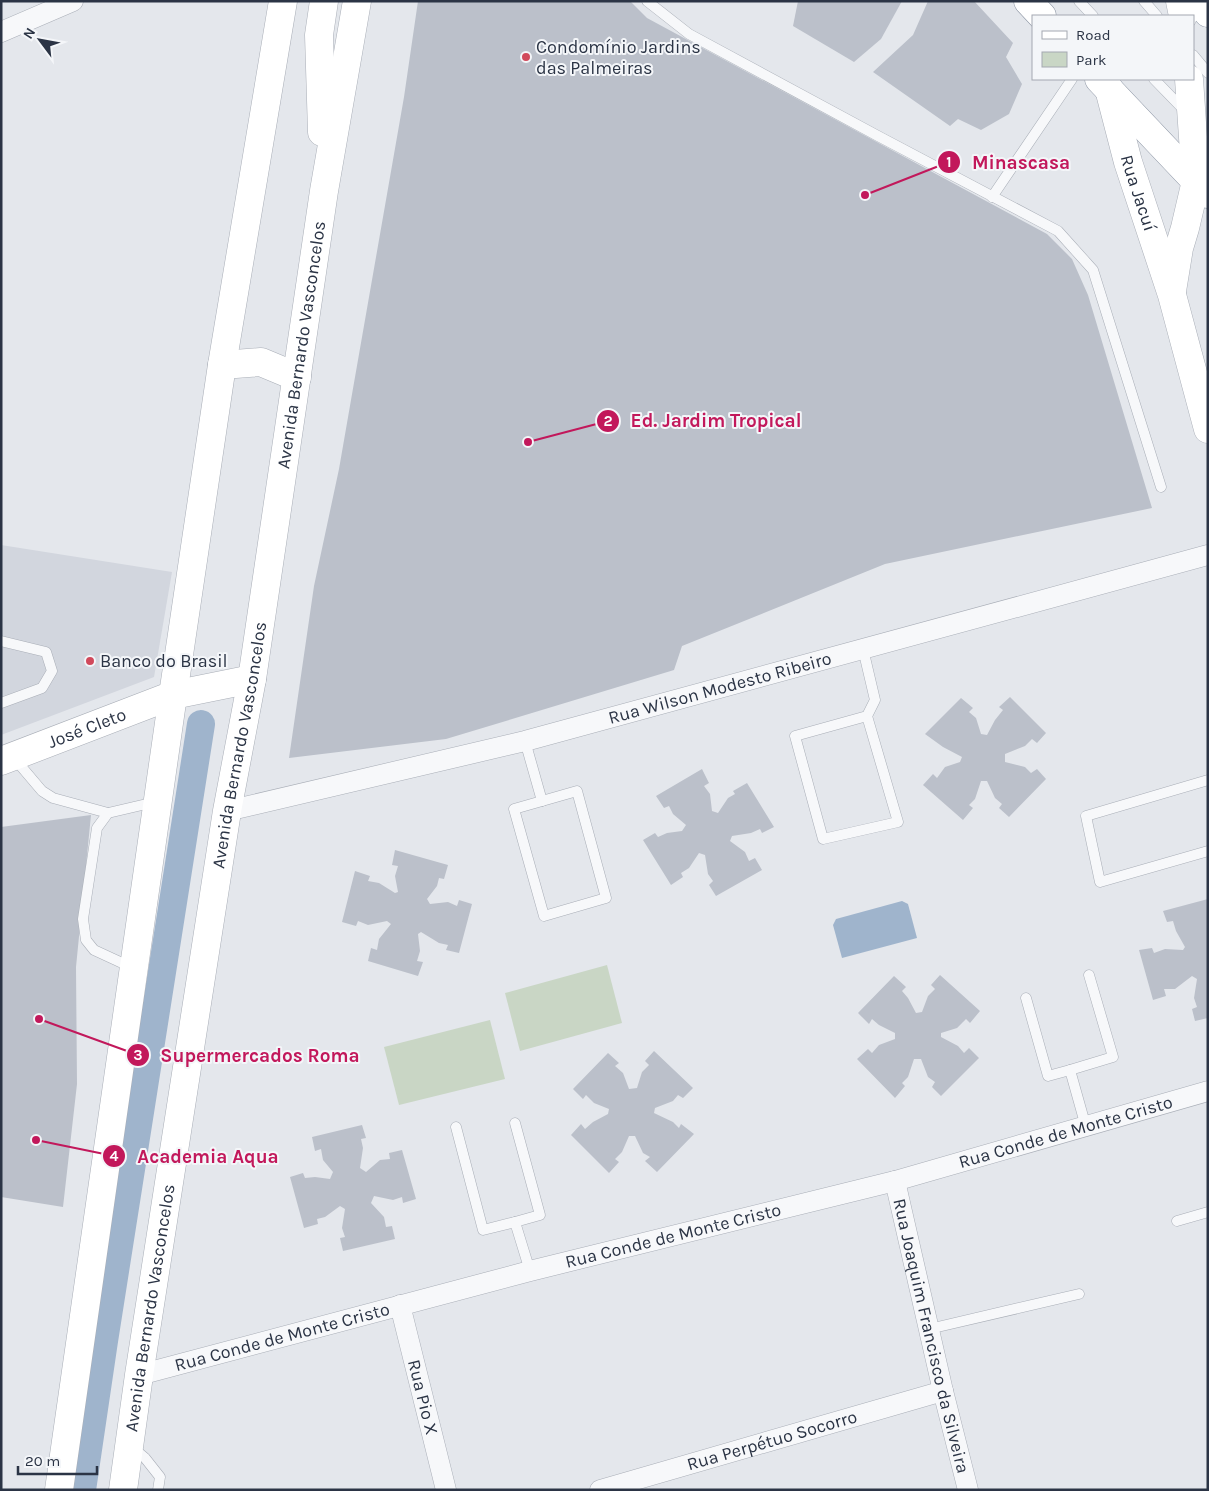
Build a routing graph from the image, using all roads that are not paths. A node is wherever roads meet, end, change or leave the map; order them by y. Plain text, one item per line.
1 (73, 1) edge
2 (283, 1) edge
3 (324, 1) edge
4 (357, 1) edge
5 (648, 1) edge
6 (1028, 1) edge
7 (1079, 1) edge
8 (1144, 1) edge
9 (1180, 1) edge
10 (1197, 1) edge
11 (1208, 13) edge
12 (1041, 15) edge
13 (1092, 15) edge
14 (1156, 15) edge
15 (1183, 15) edge
16 (1, 32) edge
17 (1194, 56) edge
18 (1208, 73) edge
19 (1071, 80) edge
20 (1155, 80) edge
21 (1189, 80) edge
22 (1104, 84) edge
23 (1196, 124) junction
24 (1204, 181) edge
25 (324, 191) junction
26 (992, 197) junction
27 (1172, 295) junction
28 (222, 365) junction
29 (297, 377) junction
30 (1208, 429) edge
31 (1161, 486) dead end
32 (1208, 555) edge
33 (1, 641) edge
34 (863, 650) junction
35 (252, 679) junction
36 (173, 695) junction
37 (1, 703) edge
38 (867, 716) junction
39 (525, 742) junction
40 (7, 759) edge
41 (1208, 780) edge
42 (542, 801) junction
43 (158, 802) junction
44 (227, 811) junction
45 (108, 813) junction
46 (1208, 851) edge
47 (134, 968) junction
48 (1089, 974) dead end
49 (1026, 998) dead end
50 (1070, 1070) junction
51 (1208, 1091) edge
52 (515, 1122) dead end
53 (456, 1127) dead end
54 (1086, 1127) junction
55 (895, 1182) junction
56 (1208, 1212) edge
57 (1177, 1221) dead end
58 (515, 1222) junction
59 (530, 1271) junction
60 (1079, 1294) dead end
61 (400, 1305) junction
62 (929, 1330) junction
63 (139, 1375) junction
64 (943, 1391) junction
65 (129, 1445) junction
66 (59, 1490) edge
67 (123, 1490) edge
68 (158, 1490) edge
69 (446, 1490) edge
70 (600, 1490) edge
71 (968, 1490) edge

1 - 16 street
2 - 28 main road
3 - 25 main road
4 - 25 main road, Avenida Bernardo Vasconcelos
5 - 26 lane
6 - 12 main road
7 - 13 lane
8 - 14 lane
9 - 15 main road
10 - 11 main road
17 - 18 lane
19 - 26 lane
20 - 23 lane
21 - 23 main road, Rua Jacuí
22 - 24 main road
22 - 27 main road, Rua Jacuí
23 - 24 main road, Rua Jacuí
24 - 27 main road, Rua Jacuí
25 - 29 main road, Avenida Bernardo Vasconcelos
26 - 31 lane
27 - 30 main road, Rua Jacuí
28 - 29 main road
28 - 36 main road
29 - 35 main road, Avenida Bernardo Vasconcelos
32 - 34 street, Rua Wilson Modesto Ribeiro
33 - 37 lane
34 - 38 lane
34 - 39 street, Rua Wilson Modesto Ribeiro
35 - 36 main road, José Cleto
35 - 44 main road, Avenida Bernardo Vasconcelos
36 - 40 main road, José Cleto
36 - 43 main road
38 - 38 lane
39 - 42 lane
39 - 44 street, Rua Wilson Modesto Ribeiro
40 - 45 lane
41 - 46 lane
42 - 42 lane
43 - 45 lane
43 - 47 main road
44 - 63 main road, Avenida Bernardo Vasconcelos
45 - 47 lane
47 - 66 main road
48 - 50 lane
49 - 50 lane
50 - 54 lane
51 - 54 street, Rua Conde de Monte Cristo
52 - 58 lane
53 - 58 lane
54 - 55 street, Rua Conde de Monte Cristo
55 - 59 street, Rua Conde de Monte Cristo
55 - 62 street, Rua Joaquim Francisco da Silveira
56 - 57 lane
58 - 59 lane
59 - 61 street, Rua Conde de Monte Cristo
60 - 62 lane
61 - 63 street, Rua Conde de Monte Cristo
61 - 69 street, Rua Pio X
62 - 64 street, Rua Joaquim Francisco da Silveira
63 - 65 main road, Avenida Bernardo Vasconcelos
64 - 70 street, Rua Perpétuo Socorro
64 - 71 street, Rua Joaquim Francisco da Silveira
65 - 67 main road, Avenida Bernardo Vasconcelos
65 - 68 lane

